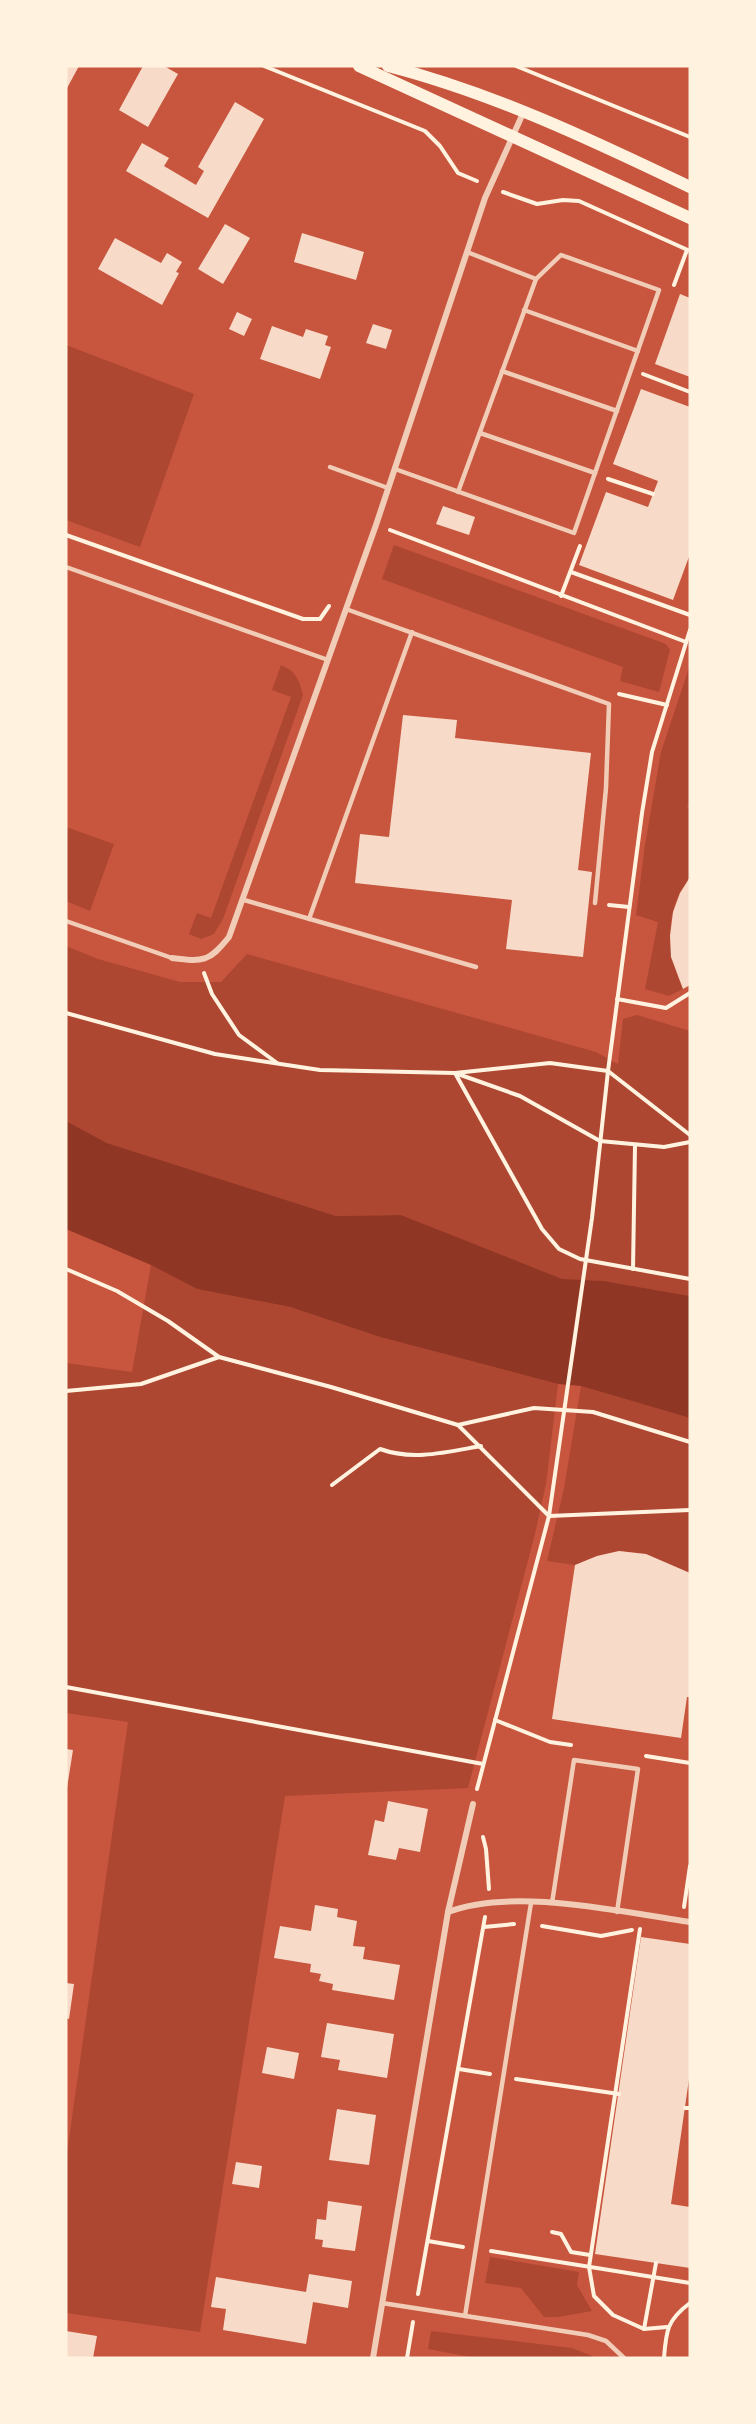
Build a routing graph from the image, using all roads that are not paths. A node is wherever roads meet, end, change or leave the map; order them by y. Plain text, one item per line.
1 (359, 66) edge
2 (388, 66) edge
3 (524, 111) junction
4 (512, 137) junction
5 (690, 187) edge
6 (690, 218) edge
7 (467, 252) junction
8 (536, 279) junction
9 (524, 310) junction
10 (638, 351) junction
11 (502, 371) junction
12 (617, 411) junction
13 (480, 433) junction
14 (330, 467) dead end
15 (395, 469) junction
16 (595, 473) junction
17 (388, 488) junction
18 (458, 492) junction
19 (66, 567) edge
20 (346, 609) junction
21 (412, 632) junction
22 (328, 660) junction
23 (244, 900) junction
24 (595, 903) dead end
25 (309, 919) junction
26 (66, 921) edge
27 (172, 958) joint
28 (476, 967) dead end
29 (473, 1804) road end
30 (531, 1903) junction
31 (552, 1904) junction
32 (448, 1912) junction
33 (617, 1912) junction
34 (690, 1922) edge
35 (382, 2303) junction
36 (465, 2316) junction
37 (373, 2358) edge
38 (624, 2358) edge

1 - 4 main road
2 - 3 main road
3 - 4 street
3 - 5 main road
4 - 6 main road
4 - 7 street
7 - 8 lane
7 - 15 street
8 - 9 lane
8 - 10 lane
9 - 10 lane
9 - 11 lane
10 - 12 lane
11 - 12 lane
11 - 13 lane
12 - 16 lane
13 - 16 lane
13 - 18 lane
14 - 17 lane
15 - 17 street
15 - 18 lane
16 - 18 lane
17 - 20 street
19 - 22 lane
20 - 21 lane
20 - 22 street
21 - 24 lane
21 - 25 lane
22 - 23 street
23 - 25 lane
23 - 27 street
25 - 28 lane
26 - 27 lane
29 - 32 street
30 - 31 street
30 - 32 street
30 - 36 lane
31 - 33 street
31 - 33 lane
32 - 35 street
33 - 34 street
35 - 36 lane
35 - 37 street
36 - 38 lane

